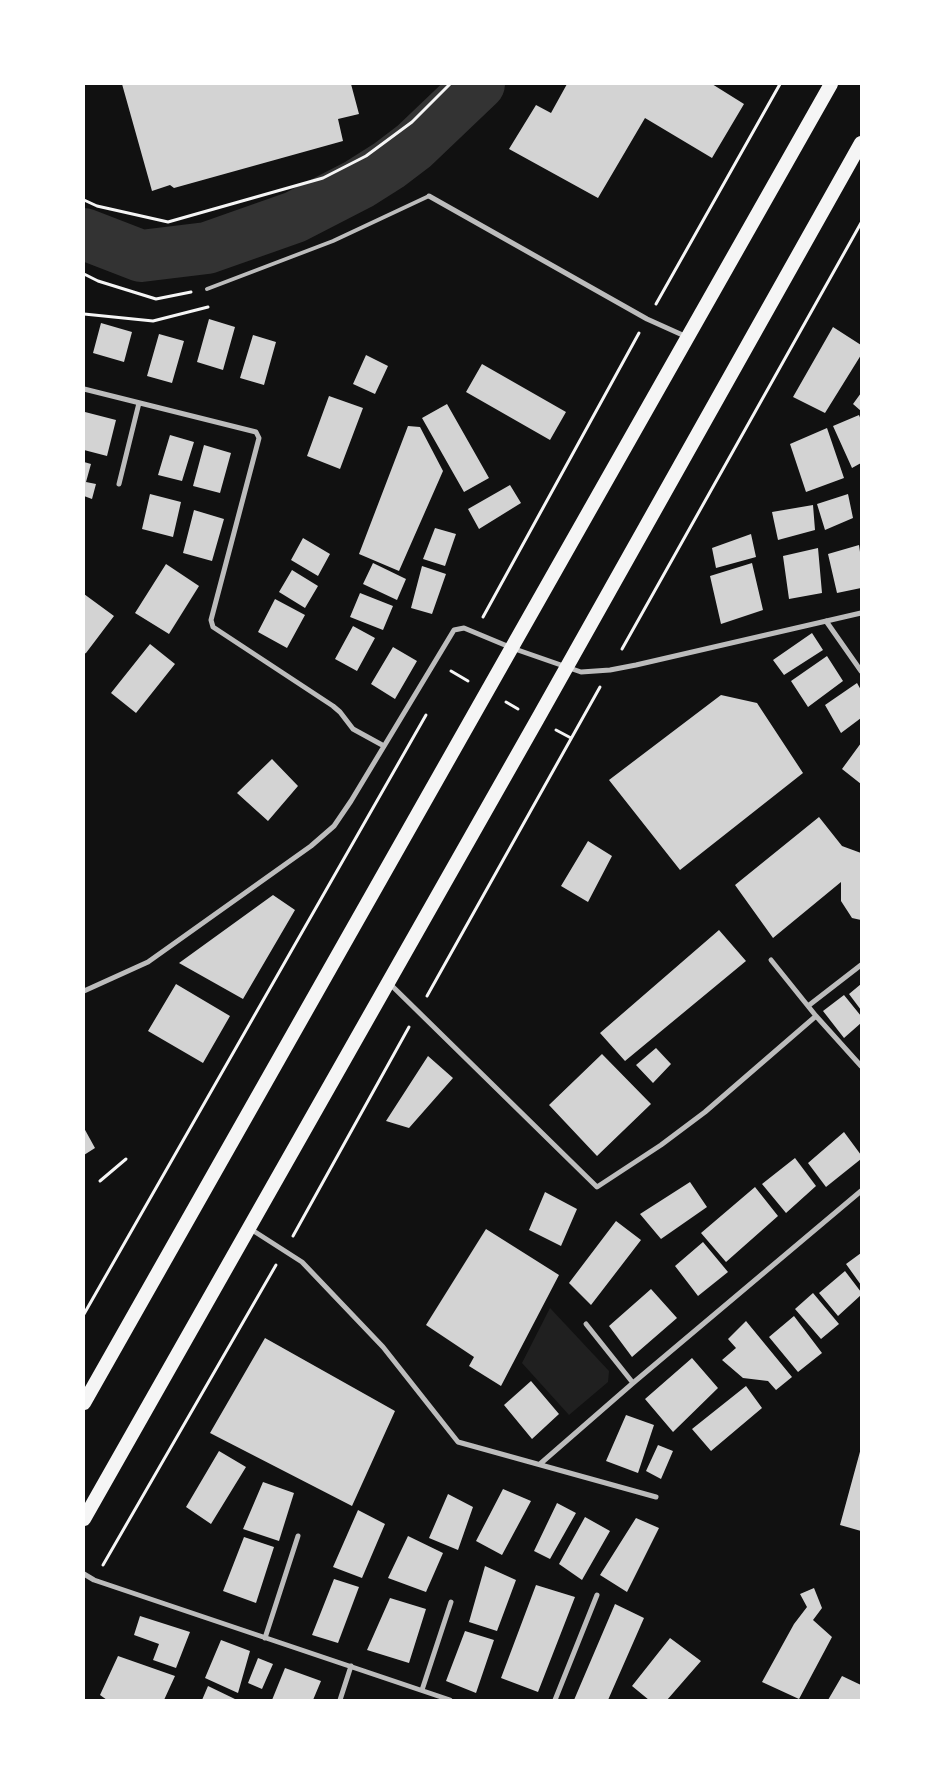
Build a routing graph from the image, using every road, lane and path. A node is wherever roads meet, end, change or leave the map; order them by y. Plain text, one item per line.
1 (450, 84) edge
2 (780, 84) edge
3 (831, 84) edge
4 (861, 144) edge
5 (428, 196) joint
6 (84, 200) edge
7 (861, 222) edge
8 (84, 274) edge
9 (214, 286) junction
10 (207, 289) joint
11 (84, 314) edge
12 (647, 319) junction
13 (688, 338) junction
14 (84, 389) edge
15 (139, 403) junction
16 (119, 484) dead end
17 (861, 613) edge
18 (826, 621) junction
19 (474, 632) junction
20 (512, 648) junction
21 (456, 664) dead end
22 (567, 667) junction
23 (610, 670) junction
24 (861, 671) edge
25 (486, 692) junction
26 (426, 715) dead end
27 (537, 720) junction
28 (571, 738) junction
29 (384, 746) junction
30 (771, 960) dead end
31 (861, 964) edge
32 (388, 983) junction
33 (84, 991) edge
34 (808, 1006) dead end
35 (418, 1012) junction
36 (816, 1016) junction
37 (861, 1066) edge
38 (126, 1159) dead end
39 (100, 1181) dead end
40 (861, 1191) edge
41 (249, 1228) junction
42 (284, 1251) junction
43 (84, 1314) edge
44 (586, 1324) dead end
45 (633, 1383) junction
46 (84, 1403) edge
47 (540, 1464) junction
48 (656, 1497) dead end
49 (84, 1519) edge
50 (298, 1536) dead end
51 (84, 1574) edge
52 (94, 1580) junction
53 (598, 1595) dead end
54 (451, 1602) dead end
55 (265, 1638) junction
56 (351, 1666) junction
57 (422, 1690) junction
58 (340, 1700) edge
59 (450, 1700) edge
60 (555, 1700) edge

1 - 6 path
2 - 12 path
3 - 13 highway
4 - 22 highway
5 - 9 lane
5 - 12 street
7 - 23 path
8 - 10 path
9 - 10 lane
9 - 11 path
12 - 13 street
12 - 19 path
13 - 20 highway
14 - 15 street
15 - 16 street
15 - 29 street
17 - 18 street
18 - 23 street
18 - 24 street
19 - 20 street
19 - 29 street
20 - 22 street
20 - 25 highway
21 - 25 path
22 - 23 street
22 - 27 highway
23 - 28 path
25 - 27 path
25 - 46 highway
26 - 43 path
27 - 28 path
27 - 32 highway
28 - 35 path
29 - 33 street
30 - 36 street
31 - 34 street
32 - 35 street
32 - 41 highway
35 - 36 street
35 - 42 path
36 - 37 street
38 - 39 path
40 - 45 street
41 - 42 street
41 - 49 highway
42 - 47 street
42 - 52 path
44 - 45 street
45 - 47 street
47 - 48 street
50 - 55 street
51 - 52 street
52 - 55 street
53 - 60 street
54 - 57 street
55 - 56 street
56 - 57 street
56 - 58 street
57 - 59 street

